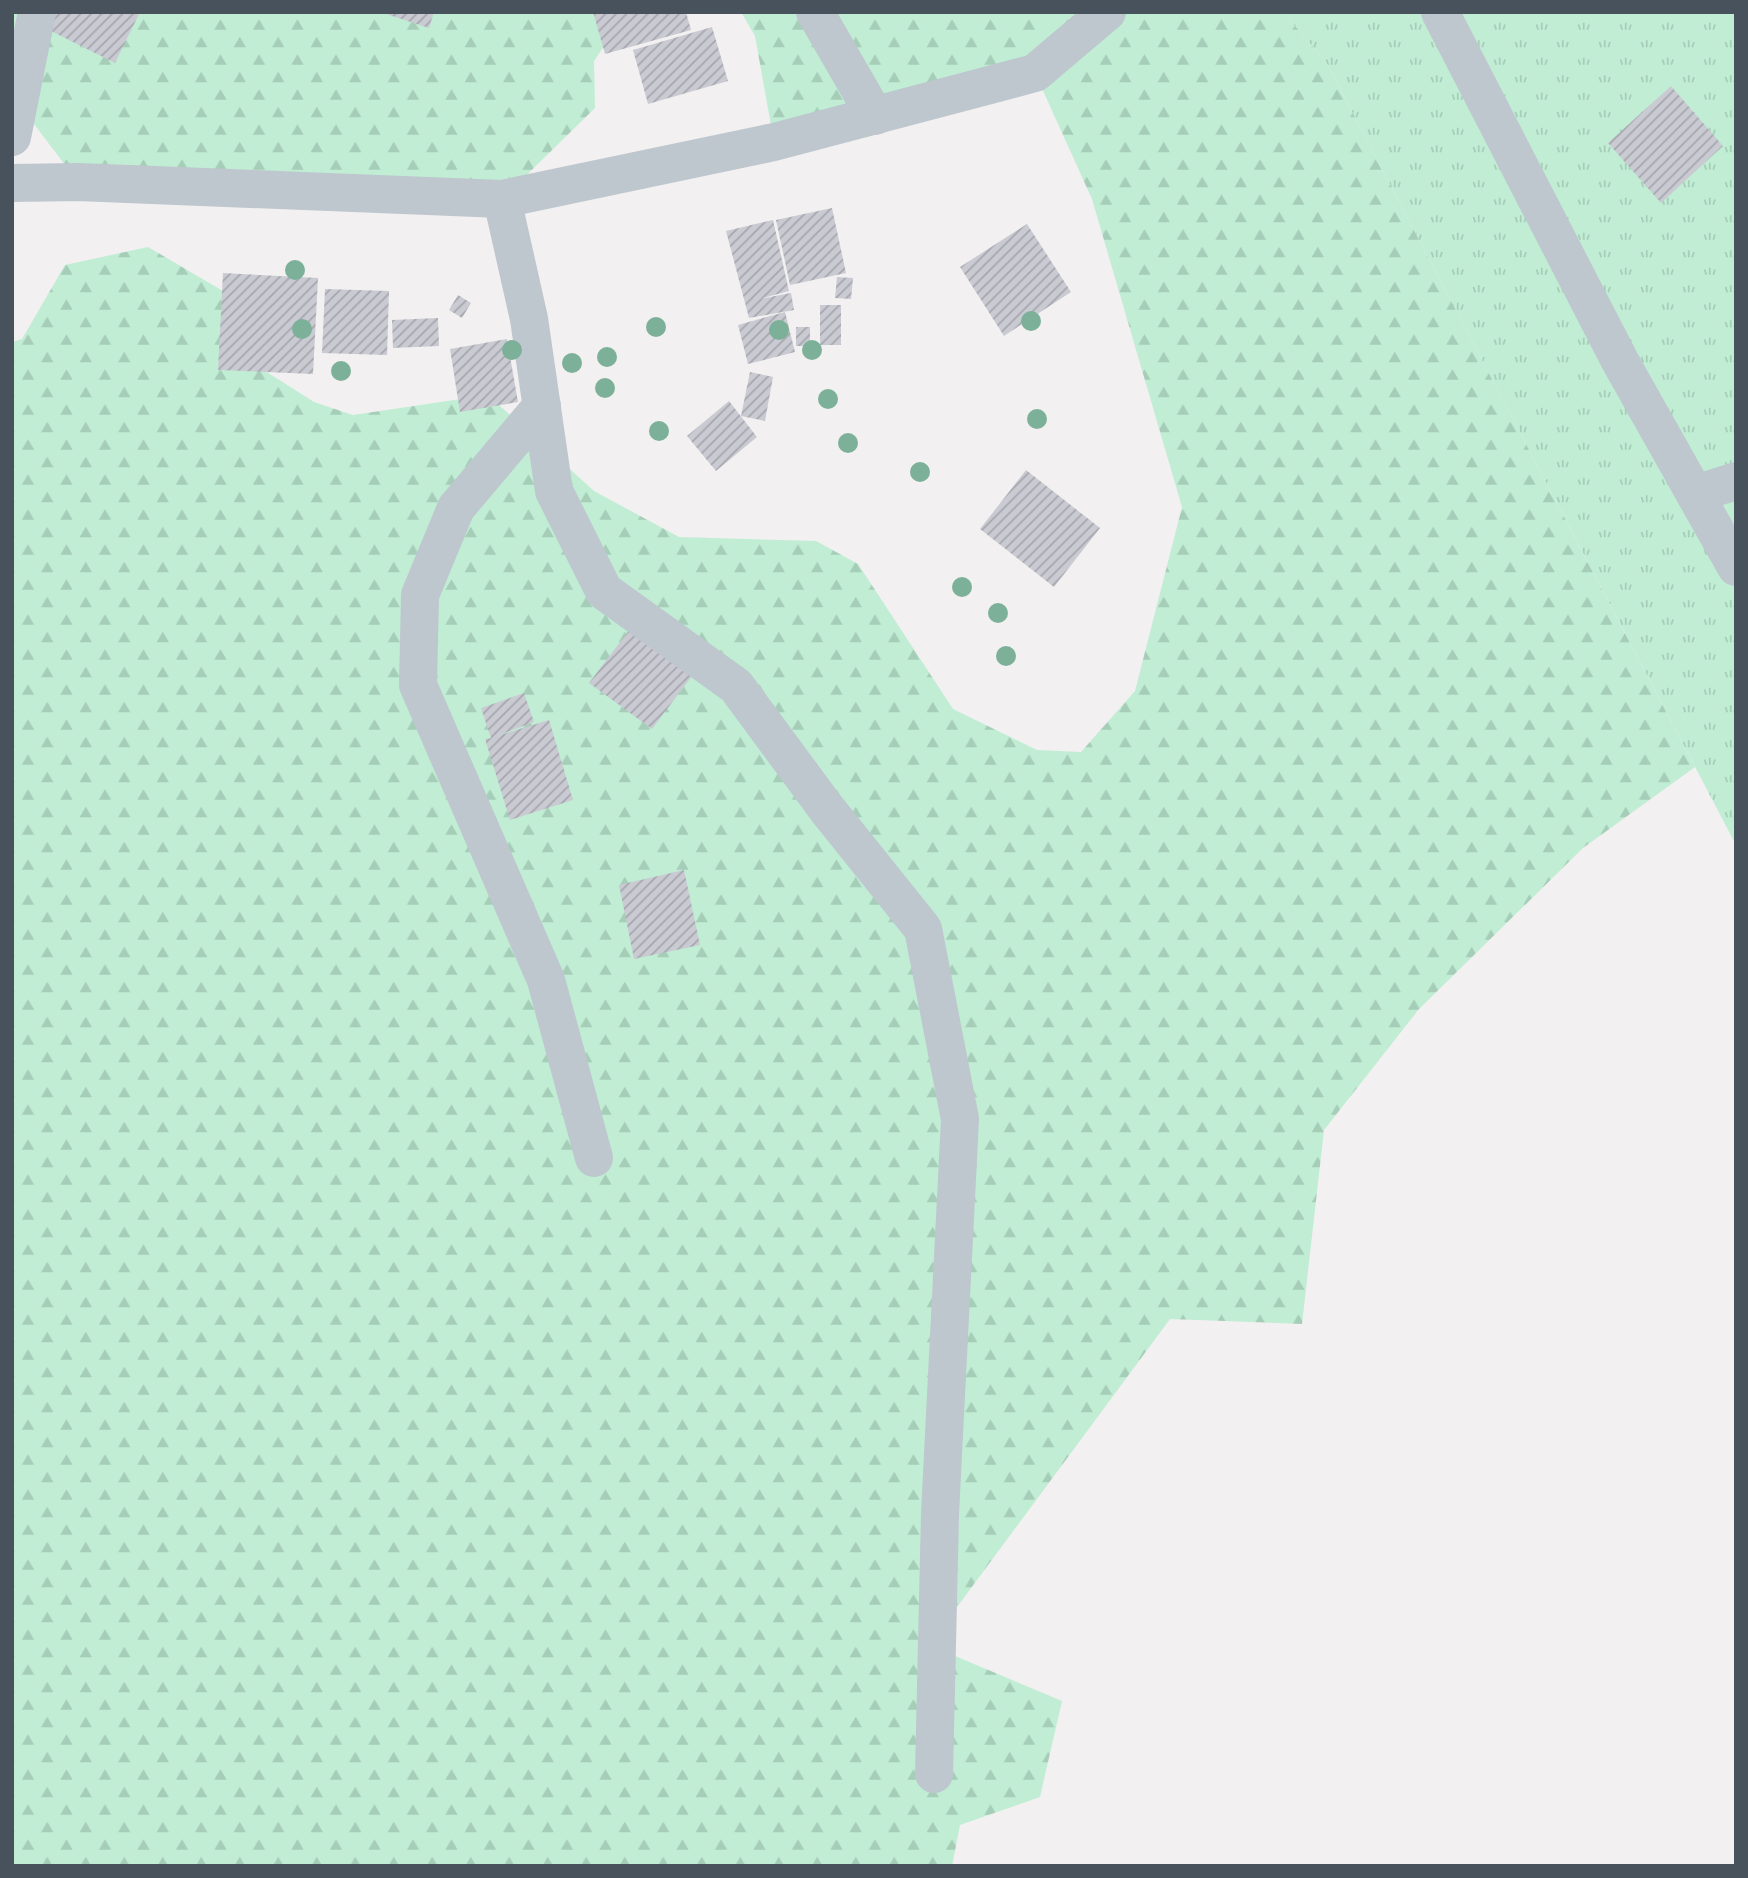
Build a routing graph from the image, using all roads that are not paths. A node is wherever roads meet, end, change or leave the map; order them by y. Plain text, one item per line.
1 (37, 12) edge
2 (815, 12) edge
3 (1107, 12) edge
4 (1440, 12) edge
5 (875, 116) junction
6 (12, 137) edge
7 (12, 183) edge
8 (502, 199) junction
9 (542, 406) junction
10 (1736, 481) edge
11 (1695, 494) junction
12 (1736, 567) edge
13 (594, 1158) dead end
14 (934, 1774) dead end

1 - 6 street
2 - 5 street
3 - 5 street
4 - 11 street
5 - 8 street
7 - 8 street
8 - 9 street
9 - 13 street
9 - 14 street
10 - 11 street
11 - 12 street

